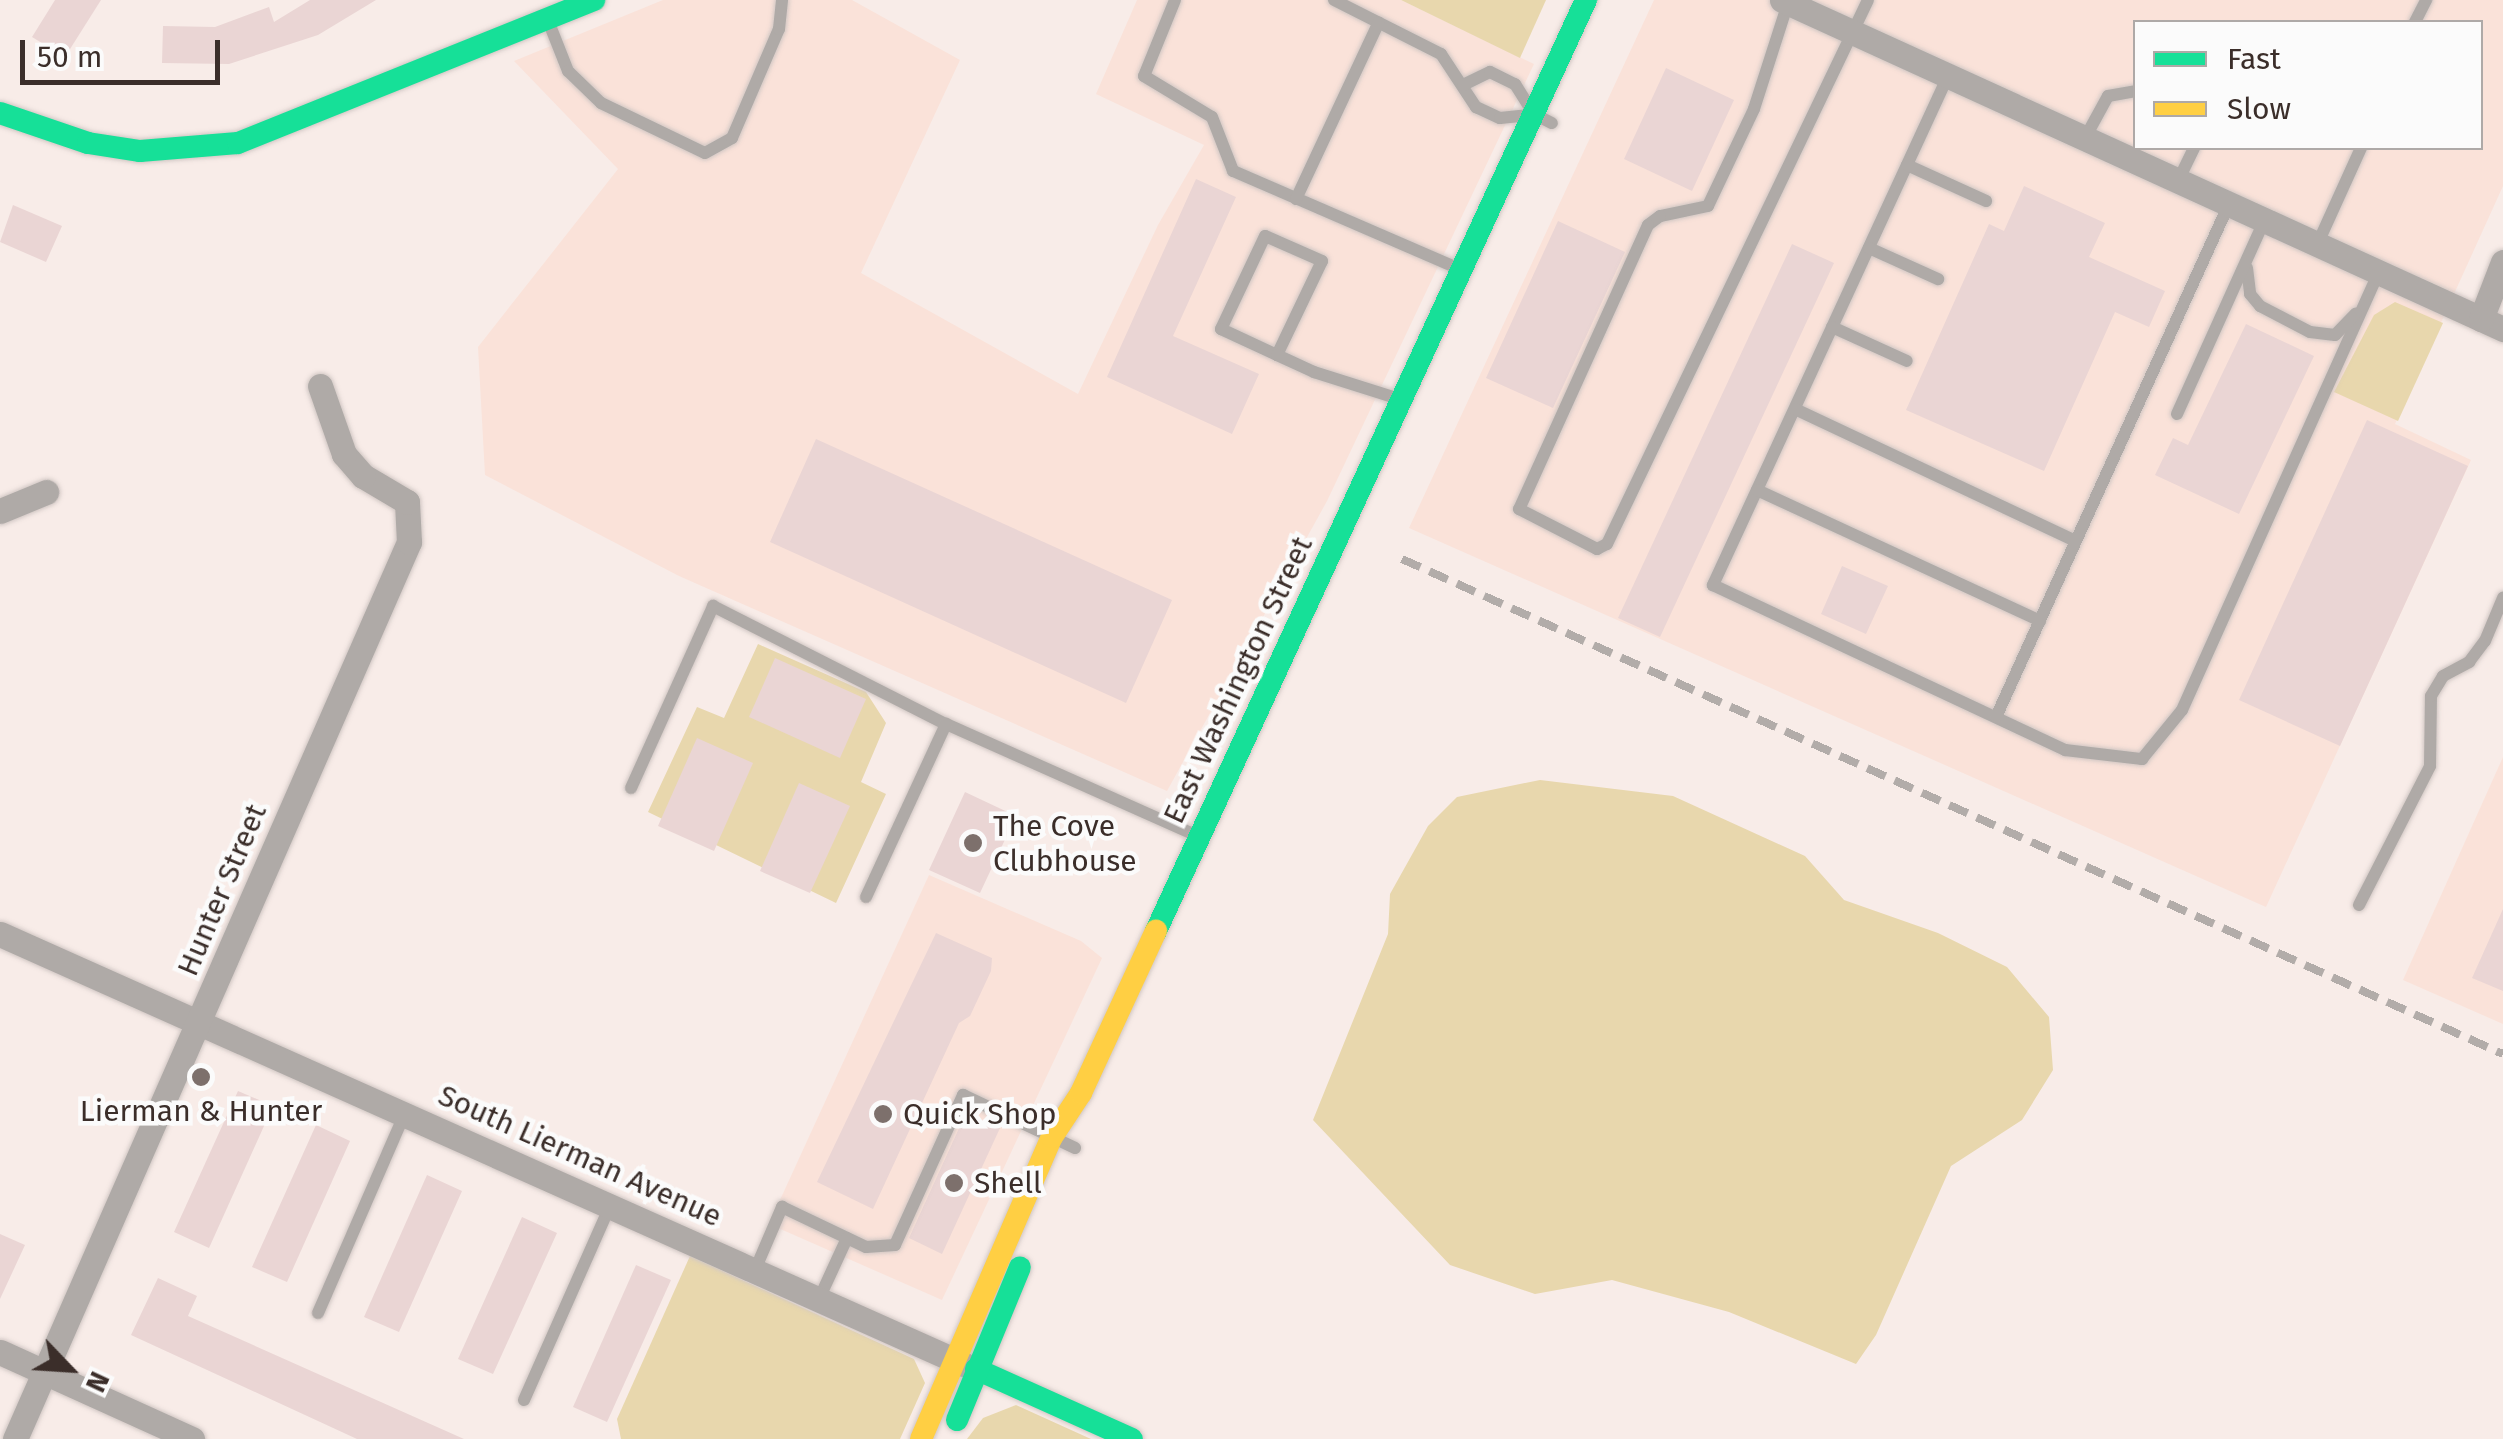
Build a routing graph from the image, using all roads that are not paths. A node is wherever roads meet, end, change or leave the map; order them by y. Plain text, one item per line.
1 (594, 0) edge
2 (782, 0) edge
3 (1176, 0) edge
4 (1334, 0) edge
5 (1586, 0) edge
6 (1609, 0) edge
7 (1868, 0) edge
8 (1785, 1) edge
9 (548, 19) junction
10 (1379, 22) junction
11 (1854, 33) junction
12 (1948, 76) junction
13 (1464, 84) junction
14 (2133, 92) edge
15 (0, 113) edge
16 (1543, 119) junction
17 (2085, 138) junction
18 (2193, 150) edge
19 (2360, 150) edge
20 (1907, 165) junction
21 (2178, 181) junction
22 (1296, 199) junction
23 (1986, 201) dead end
24 (2229, 204) junction
25 (2264, 220) junction
26 (2317, 245) junction
27 (2252, 246) junction
28 (1869, 248) junction
29 (2503, 262) edge
30 (2378, 273) junction
31 (1470, 274) junction
32 (1938, 279) dead end
33 (2367, 297) junction
34 (2492, 324) edge
35 (1832, 327) junction
36 (1277, 355) junction
37 (1907, 361) dead end
38 (320, 386) dead end
39 (1409, 403) junction
40 (1795, 409) junction
41 (2177, 414) dead end
42 (1757, 490) junction
43 (46, 492) dead end
44 (0, 511) edge
45 (2076, 541) junction
46 (2503, 598) edge
47 (2040, 622) junction
48 (1996, 718) junction
49 (946, 724) junction
50 (631, 788) dead end
51 (1207, 841) junction
52 (866, 896) dead end
53 (2359, 905) dead end
54 (0, 934) edge
55 (201, 1023) junction
56 (405, 1114) junction
57 (1052, 1137) junction
58 (1075, 1148) junction
59 (611, 1204) junction
60 (847, 1238) junction
61 (755, 1270) junction
62 (819, 1299) junction
63 (318, 1312) dead end
64 (0, 1352) edge
65 (951, 1358) junction
66 (976, 1370) junction
67 (45, 1372) junction
68 (524, 1400) dead end
69 (14, 1439) edge
70 (192, 1439) edge
71 (921, 1439) edge
72 (948, 1439) edge
73 (1132, 1439) edge

1 - 9 main road
2 - 9 lane
3 - 22 lane
4 - 10 lane
5 - 16 main road, East Washington Street
6 - 16 main road, East Washington Street
7 - 11 lane
8 - 11 street
8 - 11 lane
9 - 15 main road
10 - 13 lane
10 - 22 lane
11 - 12 street
12 - 17 street
12 - 20 lane
13 - 16 lane
13 - 16 lane
14 - 17 lane
16 - 31 main road, East Washington Street
17 - 21 street
18 - 21 lane
19 - 26 lane
20 - 23 lane
20 - 28 lane
21 - 24 street
22 - 31 lane
24 - 25 street
24 - 45 lane
25 - 26 street
25 - 27 lane
26 - 30 street
27 - 33 lane
27 - 41 lane
28 - 32 lane
28 - 35 lane
29 - 34 street
30 - 33 lane
30 - 34 street
31 - 39 main road, East Washington Street
33 - 48 lane
35 - 37 lane
35 - 40 lane
36 - 36 lane
36 - 39 lane
38 - 55 street, Hunter Street
39 - 51 main road, East Washington Street
40 - 42 lane
40 - 45 lane
42 - 47 lane
42 - 48 lane
43 - 44 street
45 - 47 lane
46 - 53 lane
47 - 48 lane
49 - 50 lane
49 - 51 lane
49 - 52 lane
51 - 57 main road, East Washington Street
51 - 58 main road, East Washington Street
54 - 55 street, South Lierman Avenue
55 - 56 street, South Lierman Avenue
55 - 67 street, Hunter Street
56 - 59 street, South Lierman Avenue
56 - 63 lane
57 - 58 lane
57 - 60 lane
57 - 65 main road, East Washington Street
58 - 66 main road, East Washington Street
59 - 61 street, South Lierman Avenue
59 - 68 lane
60 - 61 lane
60 - 62 lane
61 - 62 street, South Lierman Avenue
62 - 65 street, South Lierman Avenue
64 - 67 street
65 - 66 street, South Lierman Avenue
65 - 71 main road, East Washington Street
66 - 72 main road, East Washington Street
66 - 73 main road, South Lierman Avenue
67 - 69 street, Hunter Street
67 - 70 street

